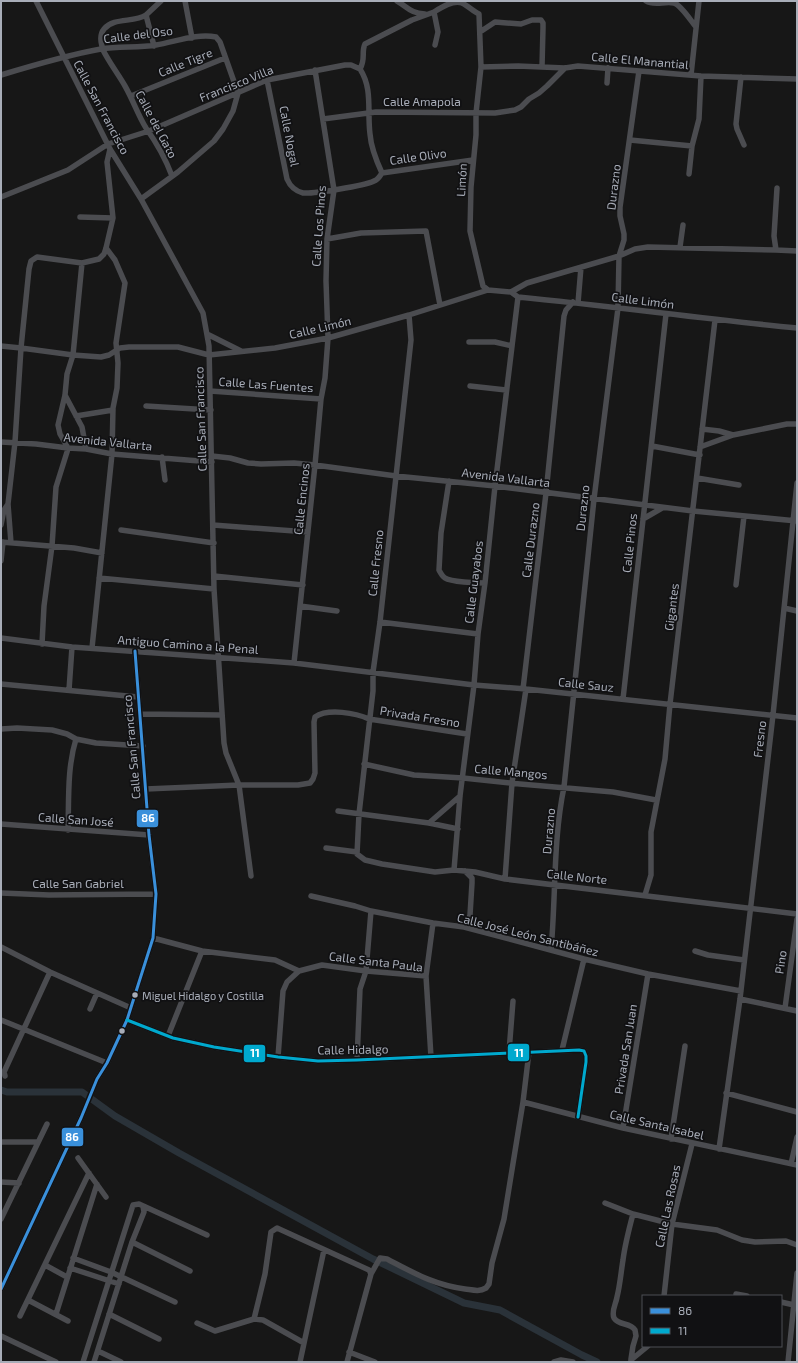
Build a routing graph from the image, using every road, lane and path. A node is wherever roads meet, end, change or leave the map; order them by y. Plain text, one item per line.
1 (36, 1) edge
2 (161, 1) edge
3 (185, 1) edge
4 (397, 1) edge
5 (646, 1) edge
6 (699, 1) edge
7 (434, 12) junction
8 (427, 14) junction
9 (146, 15) junction
10 (696, 27) junction
11 (480, 32) junction
12 (192, 38) junction
13 (434, 45) dead end
14 (154, 46) junction
15 (103, 49) junction
16 (64, 57) junction
17 (225, 58) junction
18 (481, 67) junction
19 (542, 67) junction
20 (565, 68) junction
21 (608, 68) junction
22 (360, 69) junction
23 (314, 70) junction
24 (639, 71) junction
25 (691, 74) junction
26 (1, 75) edge
27 (701, 76) junction
28 (741, 77) junction
29 (797, 79) edge
30 (268, 80) junction
31 (606, 83) dead end
32 (238, 93) junction
33 (131, 96) junction
34 (369, 112) junction
35 (476, 113) junction
36 (323, 119) junction
37 (149, 131) junction
38 (630, 140) junction
39 (744, 145) dead end
40 (109, 146) junction
41 (692, 146) junction
42 (473, 160) junction
43 (382, 172) junction
44 (689, 174) dead end
45 (172, 176) junction
46 (777, 188) dead end
47 (334, 190) junction
48 (299, 192) joint
49 (1, 197) edge
50 (141, 199) junction
51 (80, 217) dead end
52 (112, 218) junction
53 (683, 225) dead end
54 (327, 239) junction
55 (680, 247) junction
56 (106, 248) junction
57 (776, 250) junction
58 (797, 251) edge
59 (619, 256) junction
60 (82, 263) junction
61 (581, 267) junction
62 (488, 290) junction
63 (511, 292) junction
64 (518, 297) junction
65 (558, 301) junction
66 (575, 302) junction
67 (440, 305) junction
68 (618, 308) junction
69 (666, 314) junction
70 (409, 315) junction
71 (564, 316) junction
72 (714, 320) junction
73 (797, 328) edge
74 (207, 334) junction
75 (328, 338) junction
76 (469, 342) dead end
77 (1, 346) edge
78 (512, 346) junction
79 (20, 348) junction
80 (118, 350) junction
81 (242, 352) junction
82 (73, 355) junction
83 (209, 355) junction
84 (470, 386) dead end
85 (506, 390) junction
86 (210, 391) junction
87 (65, 395) junction
88 (321, 399) junction
89 (146, 406) dead end
90 (113, 410) junction
91 (211, 410) junction
92 (76, 416) junction
93 (797, 424) edge
94 (702, 430) junction
95 (733, 435) junction
96 (1, 442) edge
97 (15, 442) junction
98 (652, 446) junction
99 (68, 448) junction
100 (700, 448) junction
101 (86, 449) junction
102 (112, 454) junction
103 (700, 455) junction
104 (162, 457) junction
105 (212, 459) junction
106 (315, 465) junction
107 (396, 476) junction
108 (697, 478) junction
109 (165, 480) dead end
110 (449, 481) junction
111 (797, 483) edge
112 (495, 486) junction
113 (739, 486) dead end
114 (546, 493) junction
115 (594, 499) junction
116 (8, 504) junction
117 (644, 505) junction
118 (662, 508) junction
119 (693, 511) junction
120 (744, 516) junction
121 (643, 519) junction
122 (795, 521) edge
123 (1, 525) edge
124 (213, 525) junction
125 (121, 530) dead end
126 (308, 532) junction
127 (2, 542) edge
128 (11, 543) junction
129 (214, 543) junction
130 (52, 546) junction
131 (102, 553) junction
132 (1, 561) edge
133 (214, 576) junction
134 (99, 578) junction
135 (485, 583) junction
136 (303, 585) junction
137 (736, 585) dead end
138 (214, 589) junction
139 (300, 606) junction
140 (784, 608) junction
141 (337, 611) dead end
142 (797, 611) edge
143 (380, 622) junction
144 (478, 634) junction
145 (1, 638) edge
146 (42, 644) junction
147 (72, 647) junction
148 (92, 648) junction
149 (135, 651) junction
150 (218, 658) junction
151 (294, 663) junction
152 (373, 672) junction
153 (1, 684) edge
154 (474, 685) junction
155 (524, 689) junction
156 (69, 690) junction
157 (573, 694) junction
158 (138, 697) junction
159 (624, 699) junction
160 (670, 704) junction
161 (140, 714) junction
162 (221, 715) junction
163 (773, 715) junction
164 (797, 718) edge
165 (369, 719) junction
166 (1, 729) edge
167 (467, 734) junction
168 (1, 737) edge
169 (76, 739) junction
170 (143, 746) junction
171 (364, 764) junction
172 (463, 778) junction
173 (512, 783) junction
174 (239, 785) junction
175 (564, 787) junction
176 (146, 789) junction
177 (460, 796) junction
178 (656, 800) junction
179 (338, 812) dead end
180 (359, 814) junction
181 (429, 823) junction
182 (1, 824) edge
183 (458, 829) junction
184 (68, 830) junction
185 (149, 836) junction
186 (326, 848) dead end
187 (357, 853) junction
188 (454, 870) junction
189 (465, 871) junction
190 (485, 875) junction
191 (251, 876) dead end
192 (505, 879) junction
193 (472, 883) junction
194 (554, 885) junction
195 (1, 893) edge
196 (156, 894) junction
197 (645, 895) junction
198 (310, 896) dead end
199 (750, 909) junction
200 (371, 911) junction
201 (797, 914) edge
202 (797, 918) edge
203 (433, 923) junction
204 (464, 928) junction
205 (153, 938) junction
206 (1, 947) edge
207 (202, 950) junction
208 (551, 950) junction
209 (695, 951) dead end
210 (584, 959) junction
211 (744, 960) junction
212 (299, 970) junction
213 (366, 971) junction
214 (50, 972) junction
215 (648, 974) junction
216 (426, 976) junction
217 (740, 991) junction
218 (97, 993) junction
219 (740, 999) junction
220 (513, 1001) dead end
221 (131, 1008) junction
222 (785, 1008) junction
223 (90, 1009) dead end
224 (797, 1011) edge
225 (1, 1020) edge
226 (127, 1020) junction
227 (24, 1029) junction
228 (168, 1036) junction
229 (685, 1046) dead end
230 (562, 1050) junction
231 (509, 1052) junction
232 (529, 1052) junction
233 (278, 1057) junction
234 (430, 1057) junction
235 (357, 1060) junction
236 (107, 1063) junction
237 (5, 1076) dead end
238 (726, 1093) junction
239 (523, 1102) junction
240 (797, 1112) edge
241 (578, 1117) junction
242 (47, 1124) dead end
243 (623, 1128) junction
244 (797, 1137) edge
245 (671, 1138) junction
246 (1, 1142) edge
247 (38, 1142) junction
248 (692, 1144) junction
249 (719, 1149) junction
250 (78, 1158) dead end
251 (791, 1164) junction
252 (797, 1165) edge
253 (89, 1173) junction
254 (1, 1182) edge
255 (19, 1182) junction
256 (97, 1184) junction
257 (106, 1197) dead end
258 (605, 1203) dead end
259 (143, 1206) junction
260 (632, 1214) junction
261 (1, 1219) edge
262 (672, 1224) junction
263 (206, 1235) dead end
264 (132, 1242) junction
265 (797, 1245) edge
266 (324, 1250) junction
267 (73, 1258) junction
268 (45, 1265) junction
269 (70, 1268) junction
270 (190, 1271) dead end
271 (111, 1272) junction
272 (797, 1273) edge
273 (371, 1274) junction
274 (68, 1277) junction
275 (121, 1277) junction
276 (3, 1280) edge
277 (108, 1280) junction
278 (119, 1284) junction
279 (1, 1289) edge
280 (736, 1294) dead end
281 (664, 1295) edge
282 (742, 1295) edge
283 (28, 1300) junction
284 (175, 1302) dead end
285 (782, 1302) edge
286 (794, 1305) junction
287 (56, 1314) junction
288 (109, 1314) junction
289 (20, 1316) dead end
290 (254, 1319) junction
291 (68, 1321) dead end
292 (197, 1323) dead end
293 (1, 1336) edge
294 (159, 1339) dead end
295 (304, 1343) junction
296 (647, 1347) edge
297 (98, 1351) junction
298 (349, 1352) junction
299 (630, 1361) edge
300 (56, 1362) edge
301 (83, 1362) edge
302 (94, 1362) edge
303 (121, 1362) edge
304 (300, 1362) edge
305 (347, 1362) edge
306 (375, 1362) edge
307 (554, 1362) edge
308 (573, 1362) edge
309 (788, 1362) edge

1 - 16 street, Calle San Francisco
2 - 9 street
3 - 12 street
4 - 8 street
5 - 10 street
6 - 10 street
7 - 8 street
7 - 11 street, Limón
7 - 13 street
8 - 22 street
9 - 14 street
9 - 15 street
10 - 25 street
11 - 18 street, Limón
11 - 19 street
12 - 14 street, Calle del Oso
12 - 17 street, Calle del Oso
14 - 15 street, Calle del Oso
15 - 16 street, Calle del Oso
15 - 33 street, Calle del Gato
16 - 26 street, Calle del Oso
16 - 40 street, Calle San Francisco
17 - 32 street
17 - 33 street, Calle Tigre
18 - 19 street, Calle El Manantial
18 - 35 street, Limón
19 - 20 street, Calle El Manantial
20 - 21 street, Calle El Manantial
20 - 35 street, Calle Amapola
21 - 24 street, Calle El Manantial
21 - 31 street
22 - 23 street, Francisco Villa
22 - 34 street
23 - 30 street, Francisco Villa
23 - 36 street, Calle Los Pinos
24 - 25 street, Calle El Manantial
24 - 38 street, Durazno
25 - 27 street, Calle El Manantial
27 - 28 street, Calle El Manantial
27 - 41 street
28 - 29 street, Calle El Manantial
28 - 39 street
30 - 32 street, Francisco Villa
30 - 48 street, Calle Nogal
32 - 37 street, Francisco Villa
32 - 45 street
33 - 37 street, Calle del Gato
34 - 35 street, Calle Amapola
34 - 36 street, Calle Amapola
34 - 43 street
35 - 42 street, Limón
36 - 47 street, Calle Los Pinos
37 - 40 street, Francisco Villa
37 - 45 street, Calle del Gato
38 - 41 street
38 - 59 street, Durazno
40 - 49 street, Francisco Villa
40 - 50 street, Calle San Francisco
40 - 52 street
41 - 44 street
42 - 43 street, Calle Olivo
42 - 62 street, Limón
43 - 47 street, Calle Olivo
45 - 50 street, Calle del Gato
46 - 57 street
47 - 48 street, Calle Olivo
47 - 54 street, Calle Los Pinos
50 - 74 street, Calle San Francisco
51 - 52 street
52 - 56 street
53 - 55 street
54 - 67 street
54 - 75 street, Calle Los Pinos
55 - 57 street
55 - 59 street
56 - 60 street
56 - 80 street
57 - 58 street
59 - 61 street
59 - 68 street, Durazno
60 - 79 street
60 - 82 street
61 - 63 street
61 - 66 street
62 - 63 street
62 - 67 street, Calle Limón
63 - 64 street, Calle Limón
64 - 65 street, Calle Limón
64 - 78 street, Calle Guayabos
65 - 66 street, Calle Limón
65 - 71 street
66 - 68 street, Calle Limón
66 - 71 street, Calle Durazno
67 - 70 street, Calle Limón
68 - 69 street, Calle Limón
68 - 115 street, Durazno
69 - 72 street, Calle Limón
69 - 98 street, Calle Pinos
70 - 75 street, Calle Limón
70 - 107 street, Calle Fresno
71 - 114 street, Calle Durazno
72 - 73 street, Calle Limón
72 - 94 street, Gigantes
74 - 81 street
74 - 83 street, Calle San Francisco
75 - 81 street, Calle Limón
75 - 88 street, Calle Encinos
76 - 78 street
77 - 79 street, Calle Limón
78 - 85 street, Calle Guayabos
79 - 82 street, Calle Limón
79 - 97 street
80 - 82 street, Calle Limón
80 - 83 street, Calle Limón
80 - 90 street
81 - 83 street, Calle Limón
82 - 87 street
83 - 86 street, Calle San Francisco
84 - 85 street
85 - 112 street, Calle Guayabos
86 - 88 street, Calle Las Fuentes
86 - 91 street, Calle San Francisco
87 - 92 street
87 - 99 street
88 - 106 street, Calle Encinos
89 - 91 street
90 - 92 street
90 - 102 street
91 - 105 street, Calle San Francisco
92 - 101 street
93 - 95 street
94 - 95 street
94 - 100 street, Gigantes
95 - 100 street
96 - 97 street, Avenida Vallarta
97 - 99 street, Avenida Vallarta
97 - 116 street
98 - 103 street
98 - 117 street, Calle Pinos
99 - 101 street, Avenida Vallarta
99 - 130 street
100 - 103 street, Gigantes
101 - 102 street, Avenida Vallarta
102 - 104 street, Avenida Vallarta
102 - 131 street
103 - 108 street, Gigantes
104 - 105 street, Avenida Vallarta
104 - 109 street
105 - 106 street, Avenida Vallarta
105 - 124 street, Calle San Francisco
106 - 107 street, Avenida Vallarta
106 - 126 street, Calle Encinos
107 - 110 street, Avenida Vallarta
107 - 143 street, Calle Fresno
108 - 113 street
108 - 119 street, Gigantes
110 - 112 street, Avenida Vallarta
110 - 135 street
111 - 122 street, Fresno
112 - 114 street, Avenida Vallarta
112 - 135 street, Calle Guayabos
114 - 115 street, Avenida Vallarta
114 - 155 street, Calle Durazno
115 - 117 street, Avenida Vallarta
115 - 157 street, Durazno
116 - 123 street
116 - 128 street
117 - 118 street, Avenida Vallarta
117 - 121 street, Calle Pinos
118 - 119 street, Avenida Vallarta
118 - 121 street
119 - 120 street, Avenida Vallarta
119 - 160 street, Gigantes
120 - 122 street, Avenida Vallarta
120 - 137 street
121 - 159 street, Calle Pinos
122 - 140 street, Fresno
124 - 126 street
124 - 129 street, Calle San Francisco
125 - 129 street
126 - 136 street, Calle Encinos
127 - 128 street
127 - 132 street
128 - 130 street
129 - 133 street, Calle San Francisco
130 - 131 street
130 - 146 street
131 - 134 street
133 - 136 street
133 - 138 street, Calle San Francisco
134 - 138 street
134 - 148 street
135 - 144 street, Calle Guayabos
136 - 139 street, Calle Encinos
138 - 150 street, Calle San Francisco
139 - 141 street
139 - 151 street, Calle Encinos
140 - 142 street
140 - 163 street, Fresno
143 - 144 street
143 - 152 street, Calle Fresno
144 - 154 street, Calle Guayabos
145 - 146 street, Antiguo Camino a la Penal
146 - 147 street, Antiguo Camino a la Penal
147 - 148 street, Antiguo Camino a la Penal
147 - 156 street
148 - 149 street, Antiguo Camino a la Penal
149 - 150 street, Antiguo Camino a la Penal
149 - 158 street, Calle San Francisco
150 - 151 street, Antiguo Camino a la Penal
150 - 162 street, Calle San Francisco
151 - 152 street, Antiguo Camino a la Penal
152 - 154 street, Calle Sauz
152 - 165 street, Calle Fresno
153 - 156 street
154 - 155 street, Calle Sauz
154 - 167 street, Calle Guayabos
155 - 157 street, Calle Sauz
155 - 173 street, Calle Durazno
156 - 158 street
157 - 159 street, Calle Sauz
157 - 175 street, Durazno
158 - 161 street, Calle San Francisco
159 - 160 street, Calle Sauz
160 - 163 street, Calle Sauz
160 - 178 street, Gigantes
161 - 162 street
161 - 170 street, Calle San Francisco
162 - 174 street, Calle San Francisco
163 - 164 street, Calle Sauz
163 - 199 street, Fresno
165 - 167 street, Privada Fresno
165 - 171 street, Calle Fresno
165 - 174 street, Privada Fresno
166 - 168 street
166 - 169 street
167 - 172 street, Calle Guayabos
169 - 170 street
169 - 184 street
170 - 176 street, Calle San Francisco
171 - 172 street, Calle Mangos
171 - 180 street, Calle Fresno
172 - 173 street, Calle Mangos
172 - 177 street, Calle Guayabos
173 - 175 street, Calle Mangos
173 - 192 street, Calle Durazno
174 - 176 street
174 - 191 street, Calle San Francisco
175 - 178 street, Calle Mangos
175 - 194 street, Durazno
176 - 185 street, Calle San Francisco
177 - 181 street
177 - 183 street, Calle Guayabos
178 - 197 street, Gigantes
179 - 180 street
180 - 181 street
180 - 187 street, Calle Fresno
181 - 183 street
182 - 184 street, Calle San José
183 - 188 street, Calle Guayabos
184 - 185 street, Calle San José
185 - 196 street, Calle San Francisco
186 - 187 street, Calle Norte
187 - 188 street, Calle Norte
188 - 189 street, Calle Norte
189 - 190 street, Calle Norte
189 - 193 street
190 - 192 street, Calle Norte
190 - 193 street
192 - 194 street, Calle Norte
193 - 204 street
194 - 197 street, Calle Norte
194 - 208 street, Durazno
195 - 196 street, Calle San Gabriel
196 - 205 street, Calle San Francisco
197 - 199 street, Calle Norte
198 - 200 street, Calle José León Santibáñez
199 - 201 street, Calle Norte
199 - 211 street, Fresno
200 - 203 street, Calle José León Santibáñez
200 - 213 street
202 - 222 street, Pino
203 - 204 street, Calle José León Santibáñez
203 - 216 street
204 - 208 street, Calle José León Santibáñez
205 - 207 street
205 - 221 street, Calle San Francisco
206 - 214 street
207 - 212 street
207 - 228 street
208 - 210 street, Calle José León Santibáñez
209 - 211 street
210 - 215 street, Calle José León Santibáñez
210 - 230 street
211 - 217 street, Fresno
212 - 213 street, Calle Santa Paula
212 - 233 street
213 - 216 street, Calle Santa Paula
213 - 235 street
214 - 218 street
214 - 227 street
215 - 217 street, Calle José León Santibáñez
215 - 243 street, Privada San Juan
216 - 234 street, Calle Santa Paula
217 - 219 street, Fresno
218 - 221 street
218 - 223 street
219 - 222 street
219 - 238 street
220 - 231 street
221 - 226 street, Calle San Francisco
222 - 224 street
225 - 227 street
226 - 228 street, Calle Hidalgo
226 - 236 street, Calle San Francisco
227 - 236 street
227 - 237 street
228 - 233 street, Calle Hidalgo
229 - 245 street
230 - 232 street, Calle Hidalgo
230 - 241 street, Calle Hidalgo
231 - 232 street, Calle Hidalgo
231 - 234 street, Calle Hidalgo
232 - 239 street
233 - 235 street, Calle Hidalgo
234 - 235 street, Calle Hidalgo
236 - 276 street, Calle San Francisco
238 - 240 street
238 - 249 street
239 - 241 street, Calle Santa Isabel
239 - 273 street
241 - 243 street, Calle Santa Isabel
242 - 247 street
243 - 245 street, Calle Santa Isabel
244 - 251 street
245 - 248 street, Calle Santa Isabel
246 - 247 street
247 - 255 street
248 - 249 street, Calle Santa Isabel
248 - 262 street, Calle Las Rosas
249 - 251 street, Calle Santa Isabel
250 - 253 street
251 - 252 street, Calle Santa Isabel
253 - 256 street
253 - 268 street
254 - 255 street
255 - 261 street
256 - 257 street
256 - 267 street
258 - 260 street
259 - 263 street
259 - 264 street
259 - 271 street
260 - 262 street
260 - 299 street
262 - 265 street
262 - 281 street, Calle Las Rosas
264 - 270 street
264 - 275 street
266 - 273 street
266 - 290 street
266 - 295 street
267 - 269 street
267 - 271 street
268 - 274 street
268 - 283 street
269 - 274 street
269 - 277 street
271 - 275 street
271 - 277 street
272 - 286 street
273 - 298 street
274 - 287 street
275 - 278 street
275 - 284 street
276 - 279 street, Calle San Francisco
277 - 278 street
277 - 301 street
278 - 288 street
280 - 282 street
283 - 287 street
283 - 289 street
285 - 286 street
286 - 309 street
287 - 291 street
288 - 294 street
288 - 297 street
290 - 292 street
290 - 295 street
293 - 300 street
295 - 304 street
296 - 299 street
297 - 302 street
297 - 303 street
298 - 305 street
298 - 306 street
307 - 308 street

